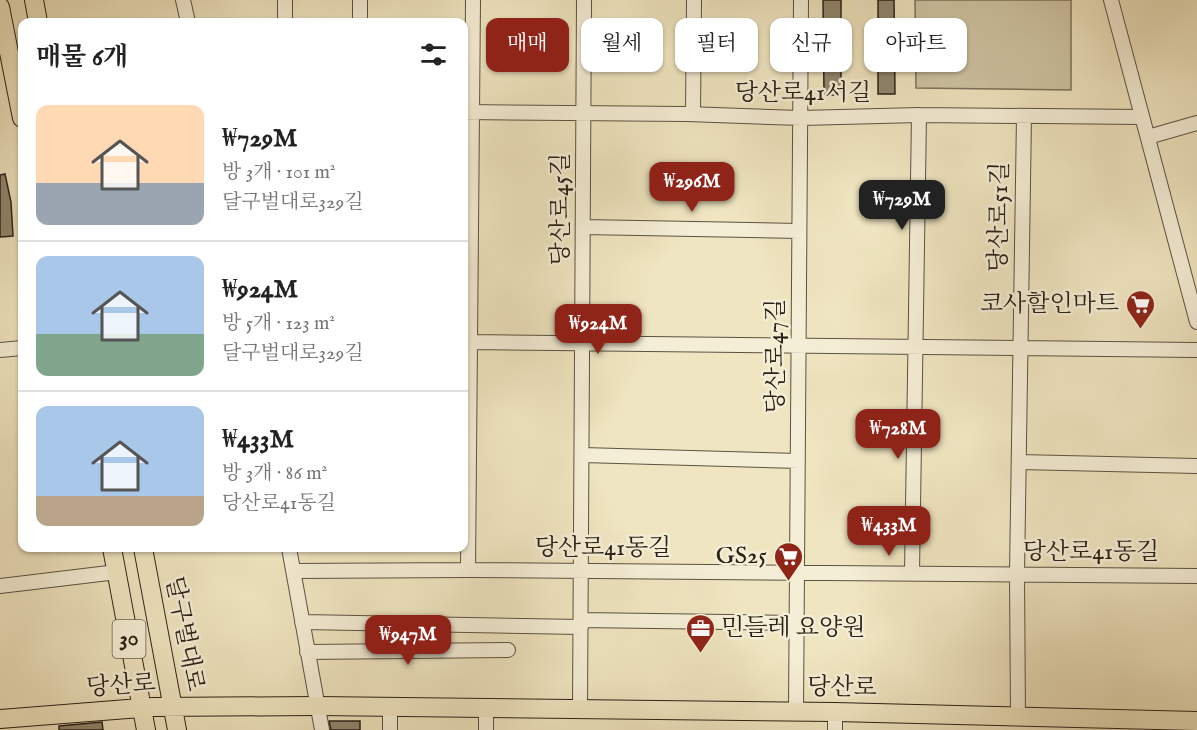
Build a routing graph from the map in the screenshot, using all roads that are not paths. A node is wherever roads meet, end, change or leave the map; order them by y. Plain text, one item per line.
1 (34, 0) edge
2 (183, 0) edge
3 (285, 0) edge
4 (360, 0) edge
5 (473, 0) edge
6 (584, 0) edge
7 (694, 0) edge
8 (801, 0) edge
9 (1111, 0) edge
10 (0, 7) edge
11 (37, 18) edge
12 (187, 18) edge
13 (285, 18) edge
14 (360, 18) edge
15 (6, 64) edge
16 (18, 104) edge
17 (468, 112) edge
18 (584, 113) junction
19 (693, 114) junction
20 (919, 115) junction
21 (1023, 116) junction
22 (1142, 117) junction
23 (801, 118) junction
24 (1197, 123) edge
25 (1148, 137) junction
26 (468, 224) edge
27 (583, 227) junction
28 (800, 231) junction
29 (1197, 322) edge
30 (468, 343) edge
31 (582, 344) junction
32 (799, 346) junction
33 (916, 347) junction
34 (18, 348) edge
35 (1020, 348) junction
36 (0, 350) edge
37 (1197, 350) edge
38 (582, 455) junction
39 (798, 461) junction
40 (1019, 462) junction
41 (1197, 466) edge
42 (113, 552) edge
43 (144, 552) edge
44 (290, 552) edge
45 (467, 552) edge
46 (468, 570) junction
47 (581, 570) junction
48 (293, 571) junction
49 (117, 572) junction
50 (797, 572) junction
51 (912, 573) junction
52 (1017, 574) junction
53 (1197, 576) edge
54 (0, 586) edge
55 (302, 622) junction
56 (581, 623) junction
57 (797, 623) junction
58 (508, 650) dead end
59 (307, 651) junction
60 (317, 706) junction
61 (173, 707) junction
62 (390, 707) junction
63 (142, 708) junction
64 (486, 708) junction
65 (580, 709) junction
66 (796, 711) junction
67 (1018, 717) junction
68 (835, 721) edge
69 (1197, 721) edge
70 (10, 722) edge
71 (1087, 724) edge
72 (146, 730) edge
73 (177, 730) edge
74 (322, 730) edge
75 (390, 730) edge
76 (486, 730) edge

1 - 11 main road
2 - 12 street
3 - 13 street
4 - 14 street
5 - 17 street
6 - 18 street, 당산로45길
7 - 19 street
8 - 23 street, 당산로47길
9 - 22 street
10 - 15 main road
15 - 16 main road
17 - 18 street, 당산로41서길
17 - 26 street
18 - 19 street, 당산로41서길
18 - 27 street, 당산로45길
19 - 23 street, 당산로41서길
20 - 21 street, 당산로41서길
20 - 23 street, 당산로41서길
20 - 33 street
21 - 22 street, 당산로41서길
21 - 35 street, 당산로51길
22 - 25 street
23 - 28 street, 당산로47길
24 - 25 street
25 - 29 street
27 - 28 street
27 - 31 street, 당산로45길
28 - 32 street, 당산로47길
30 - 31 street
31 - 32 street
31 - 38 street, 당산로45길
32 - 33 street
32 - 39 street, 당산로47길
33 - 35 street
33 - 51 street
34 - 36 street
35 - 37 street
35 - 40 street, 당산로51길
38 - 39 street
38 - 47 street, 당산로45길
39 - 50 street, 당산로47길
40 - 41 street
40 - 52 street, 당산로51길
42 - 49 main road, 30
43 - 61 main road, 달구벌대로 / 30
44 - 48 street
45 - 46 street
46 - 47 street, 당산로41동길
46 - 48 street, 당산로41동길
47 - 50 street, 당산로41동길
47 - 56 street, 당산로45길
48 - 55 street
49 - 54 street
49 - 63 main road, 30
50 - 51 street, 당산로41동길
50 - 57 street, 당산로47길
51 - 52 street, 당산로41동길
52 - 53 street, 당산로41동길
52 - 67 street, 당산로51길
55 - 56 street
55 - 59 street
56 - 57 street
56 - 65 street, 당산로45길
57 - 66 street, 당산로47길
58 - 59 street
59 - 60 street
60 - 61 main road, 당산로
60 - 62 main road, 당산로
60 - 74 street
61 - 63 main road, 당산로
61 - 73 main road, 달구벌대로 / 30
62 - 64 main road, 당산로
62 - 75 street
63 - 70 main road, 당산로
63 - 72 main road, 30
64 - 65 main road, 당산로
64 - 76 street
65 - 66 main road, 당산로
66 - 68 main road, 당산로
67 - 68 main road, 당산로
67 - 71 main road, 당산로
69 - 71 main road, 당산로

